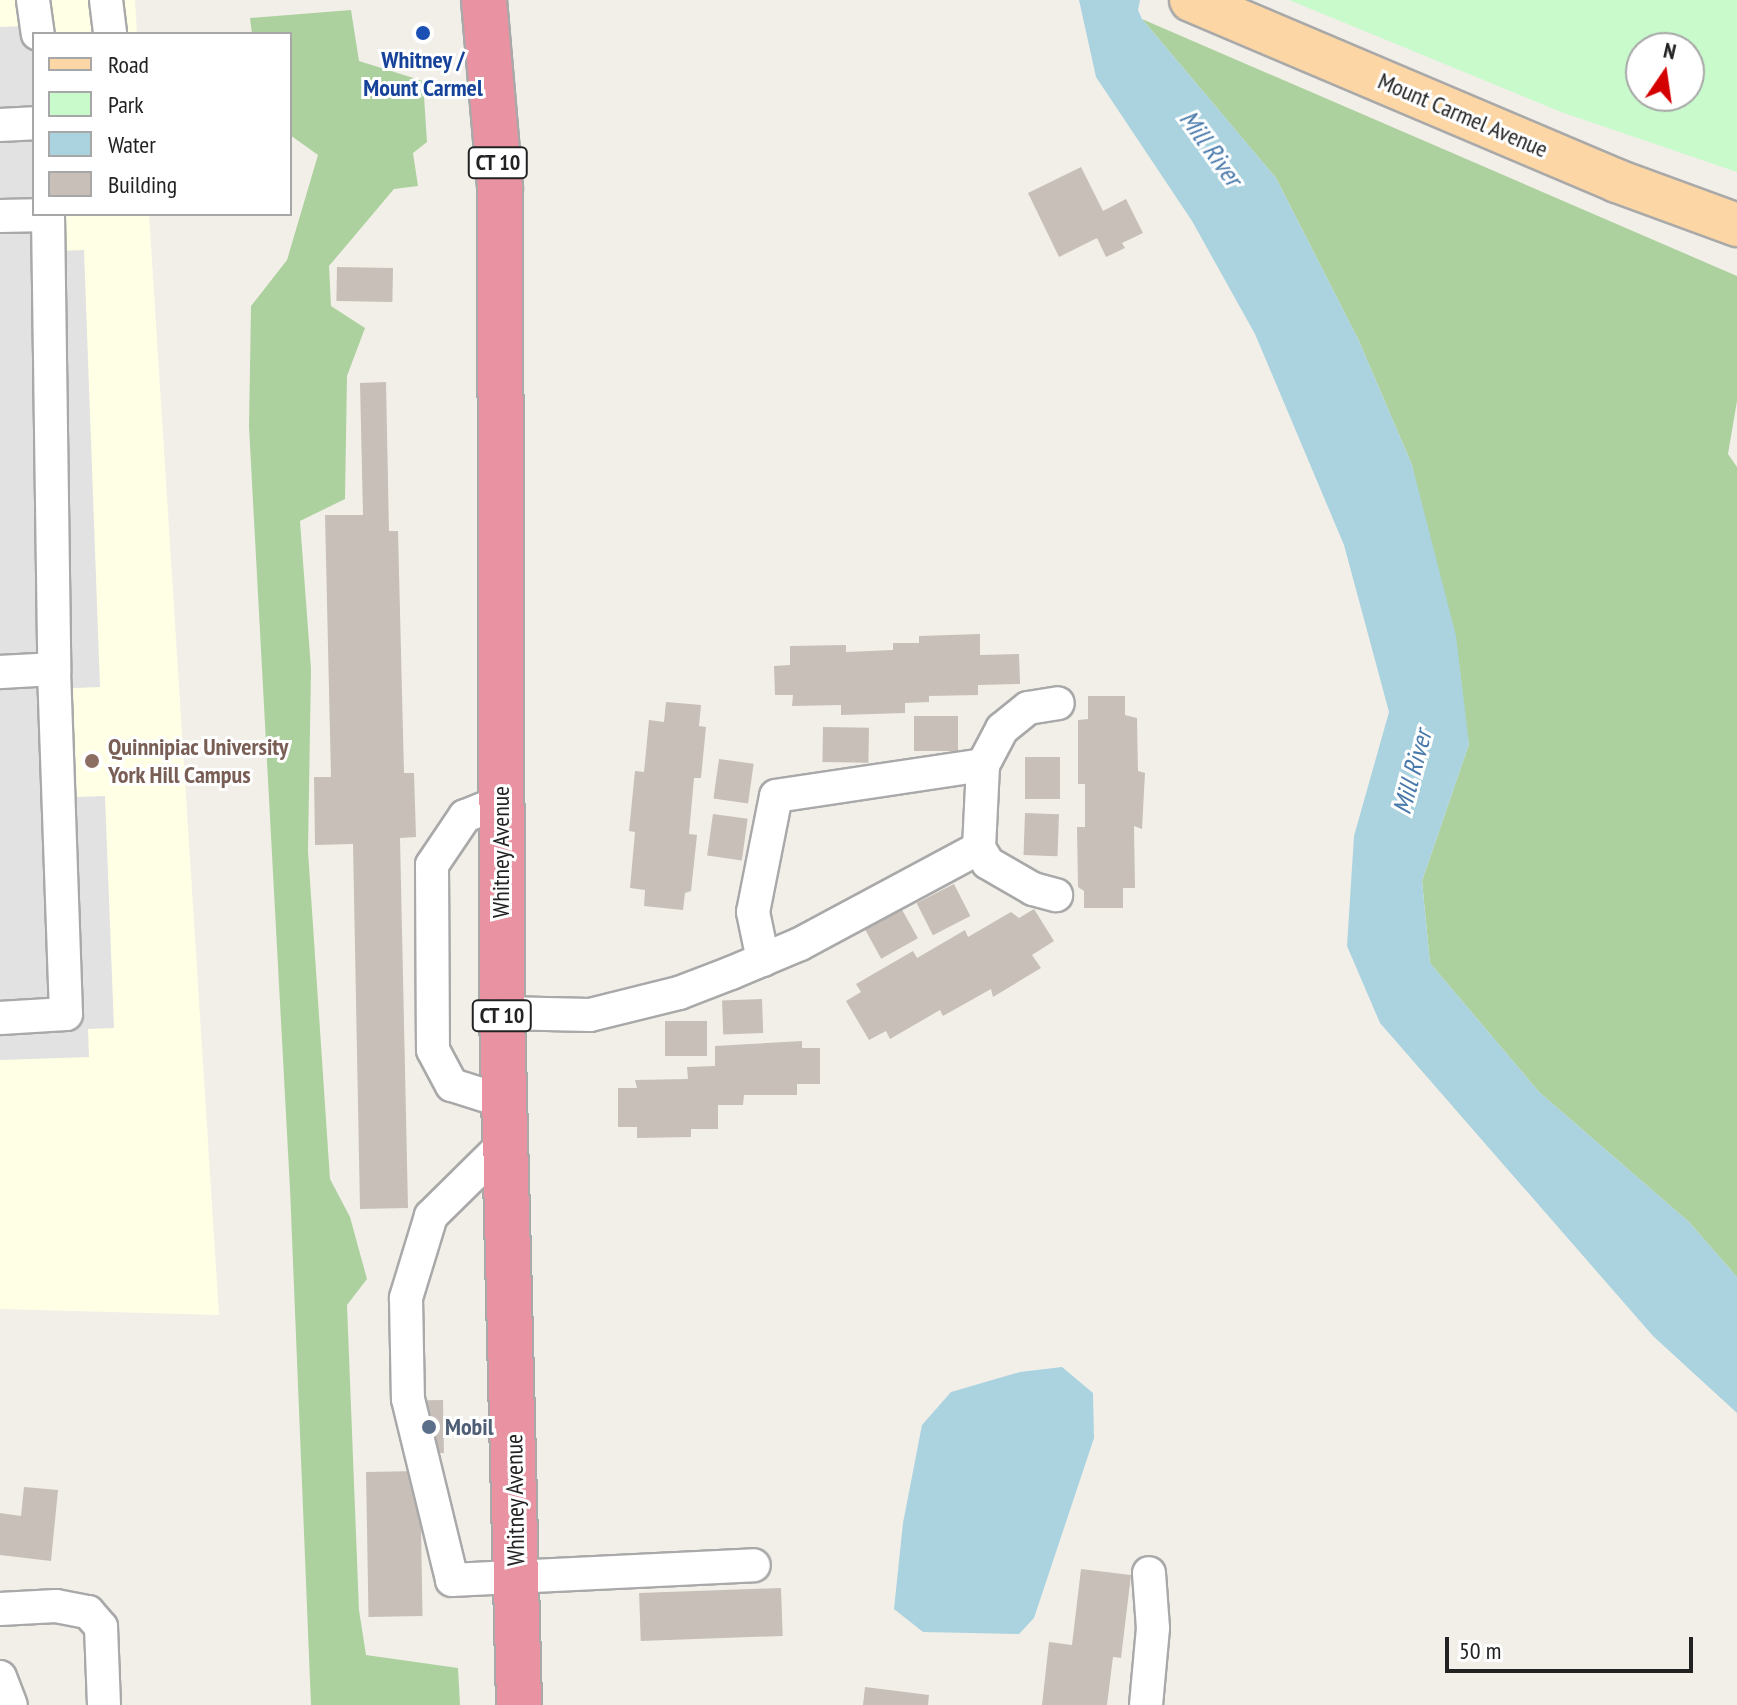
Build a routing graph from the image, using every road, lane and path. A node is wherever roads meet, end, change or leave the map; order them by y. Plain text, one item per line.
1 (33, 0) edge
2 (106, 0) edge
3 (484, 0) edge
4 (1191, 0) edge
5 (38, 32) edge
6 (110, 32) edge
7 (32, 123) edge
8 (0, 125) edge
9 (32, 215) edge
10 (0, 216) edge
11 (48, 216) edge
12 (1737, 225) edge
13 (54, 669) junction
14 (0, 672) edge
15 (1058, 703) dead end
16 (983, 765) junction
17 (500, 802) junction
18 (979, 848) junction
19 (1056, 895) dead end
20 (763, 960) junction
21 (502, 1013) junction
22 (0, 1018) edge
23 (506, 1122) junction
24 (754, 1565) dead end
25 (1149, 1573) dead end
26 (517, 1577) junction
27 (0, 1609) edge
28 (0, 1677) edge
29 (11, 1705) edge
30 (104, 1705) edge
31 (519, 1705) edge
32 (1146, 1705) edge

1 - 5 lane
2 - 6 lane
3 - 17 highway, Whitney Avenue / CT 10
4 - 12 main road, Mount Carmel Avenue
7 - 8 lane
9 - 10 lane
11 - 13 lane
13 - 14 lane
13 - 22 lane
15 - 16 lane
16 - 18 lane
16 - 20 lane
17 - 21 highway, Whitney Avenue / CT 10
17 - 23 lane
18 - 19 lane
18 - 20 lane
20 - 21 lane
21 - 23 highway, Whitney Avenue / CT 10
23 - 26 highway, Whitney Avenue / CT 10
23 - 26 lane
24 - 26 lane
25 - 32 lane
26 - 31 highway, Whitney Avenue / CT 10
27 - 30 lane
28 - 29 lane

